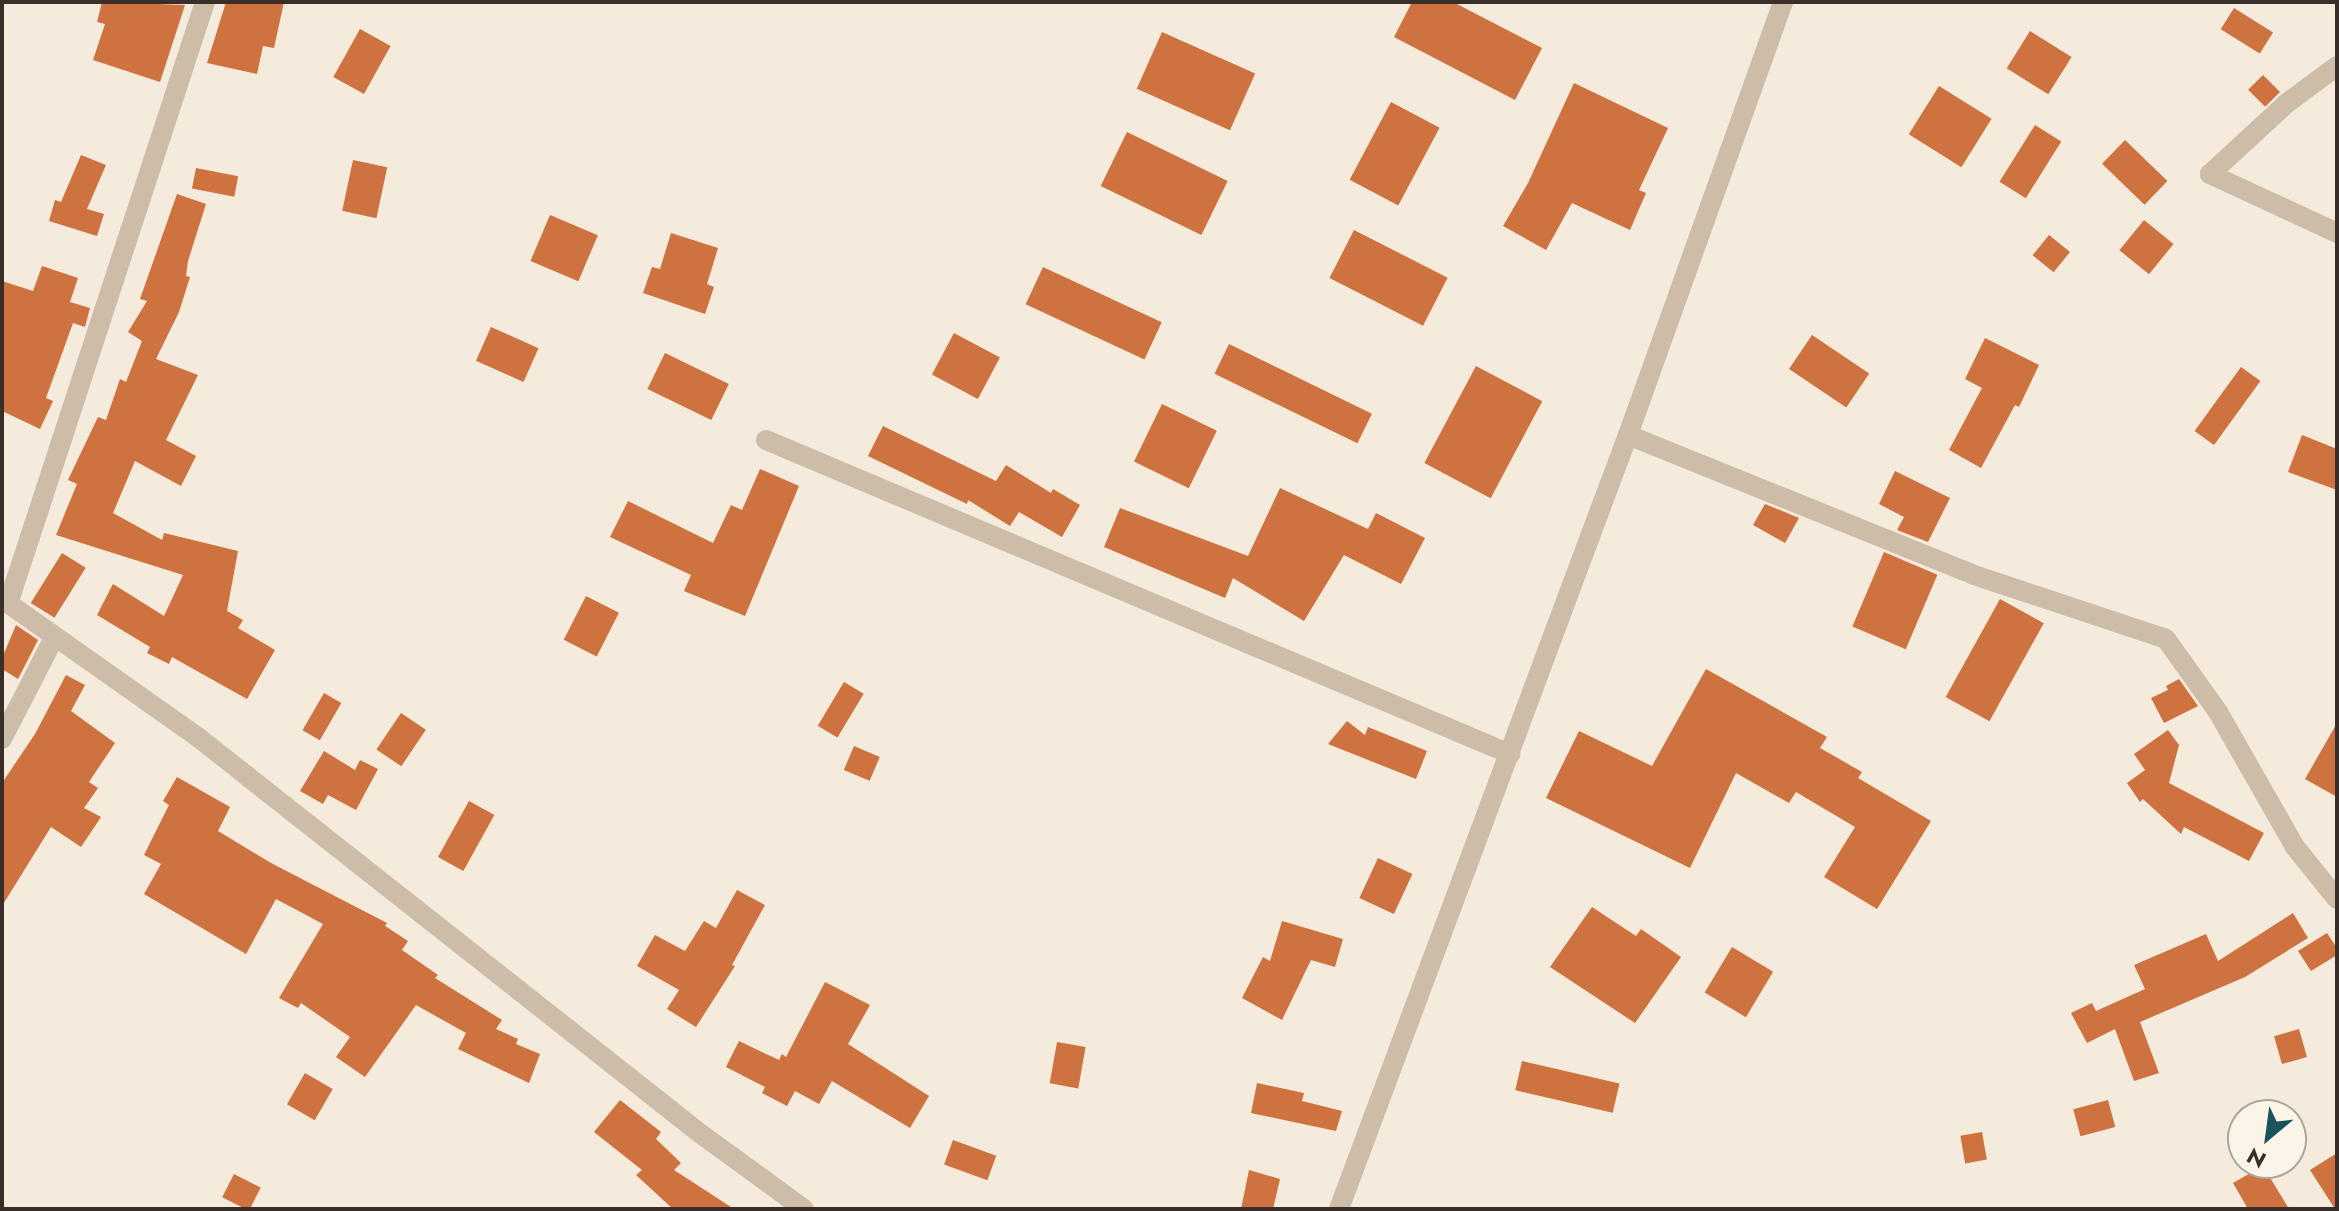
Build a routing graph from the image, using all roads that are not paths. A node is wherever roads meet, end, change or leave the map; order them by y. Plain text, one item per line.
1 (205, 2) edge
2 (1783, 2) edge
3 (2337, 66) edge
4 (2337, 233) edge
5 (1628, 435) junction
6 (766, 440) dead end
7 (6, 600) edge
8 (54, 638) junction
9 (2, 739) edge
10 (1510, 754) junction
11 (2337, 899) edge
12 (804, 1209) edge
13 (1339, 1209) edge

1 - 7 street
2 - 5 street
3 - 4 street
5 - 10 street
5 - 11 street
6 - 10 street
7 - 8 street
8 - 9 street
8 - 12 street
10 - 13 street

